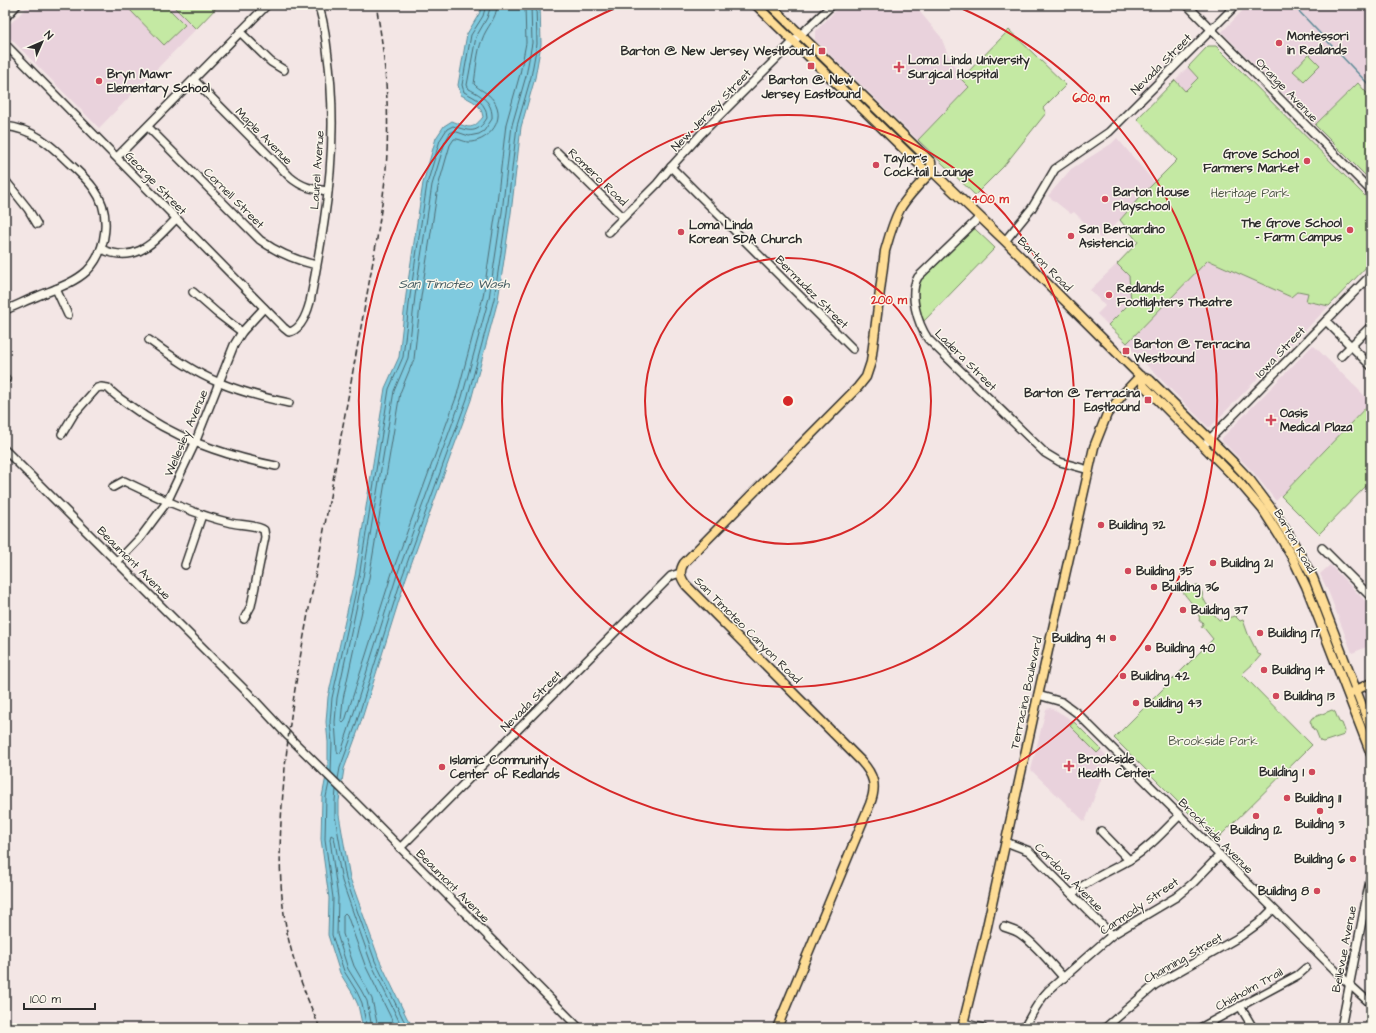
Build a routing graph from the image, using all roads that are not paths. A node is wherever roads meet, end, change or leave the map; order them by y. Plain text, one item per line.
1 (18, 5) edge
2 (266, 5) edge
3 (318, 5) edge
4 (756, 5) edge
5 (770, 5) edge
6 (832, 5) edge
7 (1187, 5) edge
8 (1236, 5) edge
9 (5, 18) edge
10 (1211, 29) junction
11 (240, 32) junction
12 (801, 35) junction
13 (794, 41) junction
14 (5, 44) edge
15 (284, 70) dead end
16 (194, 80) junction
17 (5, 126) edge
18 (148, 127) junction
19 (557, 152) dead end
20 (117, 158) junction
21 (671, 167) junction
22 (932, 171) junction
23 (5, 180) edge
24 (328, 191) junction
25 (1371, 191) edge
26 (623, 217) junction
27 (980, 217) junction
28 (176, 219) junction
29 (37, 224) dead end
30 (609, 232) dead end
31 (1005, 240) junction
32 (101, 249) junction
33 (316, 265) junction
34 (1371, 275) edge
35 (56, 289) junction
36 (193, 292) dead end
37 (264, 308) junction
38 (5, 310) edge
39 (68, 315) dead end
40 (1326, 321) junction
41 (1371, 326) edge
42 (294, 331) joint
43 (242, 332) junction
44 (149, 340) dead end
45 (1351, 346) junction
46 (853, 349) dead end
47 (1341, 356) dead end
48 (1371, 366) edge
49 (1140, 376) junction
50 (219, 383) junction
51 (289, 403) dead end
52 (62, 434) dead end
53 (195, 442) junction
54 (1207, 442) junction
55 (5, 450) edge
56 (276, 466) dead end
57 (1089, 470) junction
58 (113, 487) dead end
59 (167, 502) junction
60 (202, 515) junction
61 (1278, 516) junction
62 (1270, 521) junction
63 (1322, 548) dead end
64 (117, 562) junction
65 (185, 565) dead end
66 (680, 573) junction
67 (1371, 597) edge
68 (244, 619) dead end
69 (1371, 683) edge
70 (1352, 692) junction
71 (1038, 695) junction
72 (1371, 729) edge
73 (1371, 754) edge
74 (1180, 815) junction
75 (1101, 831) dead end
76 (1006, 842) junction
77 (400, 848) junction
78 (1220, 855) junction
79 (1129, 860) junction
80 (1371, 875) edge
81 (1072, 894) junction
82 (1273, 909) junction
83 (1004, 927) dead end
84 (1112, 935) junction
85 (1306, 968) dead end
86 (1064, 978) junction
87 (1349, 984) junction
88 (1371, 1004) edge
89 (1240, 1006) junction
90 (962, 1025) edge
91 (579, 1028) edge
92 (777, 1028) edge
93 (983, 1028) edge
94 (1024, 1028) edge
95 (1105, 1028) edge
96 (1200, 1028) edge
97 (1253, 1028) edge
98 (1341, 1028) edge

1 - 9 street
2 - 11 street
3 - 24 street, Laurel Avenue
4 - 13 main road, Barton Road
5 - 12 main road, Barton Road
6 - 12 street, New Jersey Street
7 - 10 street, Orange Avenue
8 - 10 street, Nevada Street
10 - 25 street, Orange Avenue
10 - 31 street, Nevada Street
11 - 15 street
11 - 16 street
12 - 13 street, New Jersey Street
12 - 22 main road, Barton Road
13 - 21 street, New Jersey Street
13 - 22 main road, Barton Road
14 - 20 street, George Street
16 - 18 street
16 - 24 street, Maple Avenue
17 - 32 street
18 - 20 street
18 - 33 street, Cornell Street
19 - 26 street, Romero Road
20 - 28 street, George Street
21 - 26 street, New Jersey Street
21 - 46 street, Bermudez Street
22 - 27 main road, Barton Road
22 - 66 main road, San Timoteo Canyon Road
23 - 29 street
24 - 33 street, Laurel Avenue
26 - 30 street, New Jersey Street
27 - 31 main road, Barton Road
27 - 57 street, Ladera Street
28 - 32 street
28 - 37 street, George Street
31 - 49 main road, Barton Road
32 - 35 street
33 - 42 street, Laurel Avenue
34 - 40 street, Iowa Street
35 - 38 street
35 - 39 street
36 - 43 street
37 - 42 street, George Street
37 - 43 street, Wellesley Avenue
40 - 45 street
40 - 54 street, Iowa Street
41 - 45 street
43 - 50 street, Wellesley Avenue
44 - 50 street
45 - 47 street
45 - 48 street
49 - 54 main road, Barton Road
49 - 57 main road, Terracina Boulevard
50 - 51 street
50 - 53 street, Wellesley Avenue
52 - 53 street
53 - 56 street
53 - 59 street, Wellesley Avenue
54 - 61 main road, Barton Road
54 - 62 main road, Barton Road
55 - 64 street, Beaumont Avenue
57 - 71 main road, Terracina Boulevard
58 - 59 street
59 - 60 street
59 - 64 street, Wellesley Avenue
60 - 65 street
60 - 68 street
61 - 62 main road
61 - 70 main road, Barton Road
62 - 70 main road, Barton Road
63 - 67 street
64 - 77 street, Beaumont Avenue
66 - 77 street, Nevada Street
66 - 92 main road, San Timoteo Canyon Road
69 - 70 main road
70 - 72 main road, Barton Road
70 - 73 main road, Barton Road
71 - 74 street, Brookside Avenue
71 - 76 main road, Terracina Boulevard
74 - 78 street, Brookside Avenue
74 - 79 street
75 - 79 street
76 - 81 street, Cordova Avenue
76 - 90 main road, Terracina Boulevard
77 - 91 street, Beaumont Avenue
78 - 82 street, Brookside Avenue
78 - 84 street, Carmody Street
79 - 81 street
80 - 87 street, Bellevue Avenue
81 - 84 street, Cordova Avenue
82 - 87 street, Brookside Avenue
82 - 95 street, Channing Street
83 - 86 street
84 - 86 street, Carmody Street
85 - 89 street, Chisholm Trail
86 - 94 street, Carmody Street
87 - 88 street, Brookside Avenue
87 - 98 street, Bellevue Avenue
89 - 96 street, Chisholm Trail
89 - 97 street
90 - 93 street

